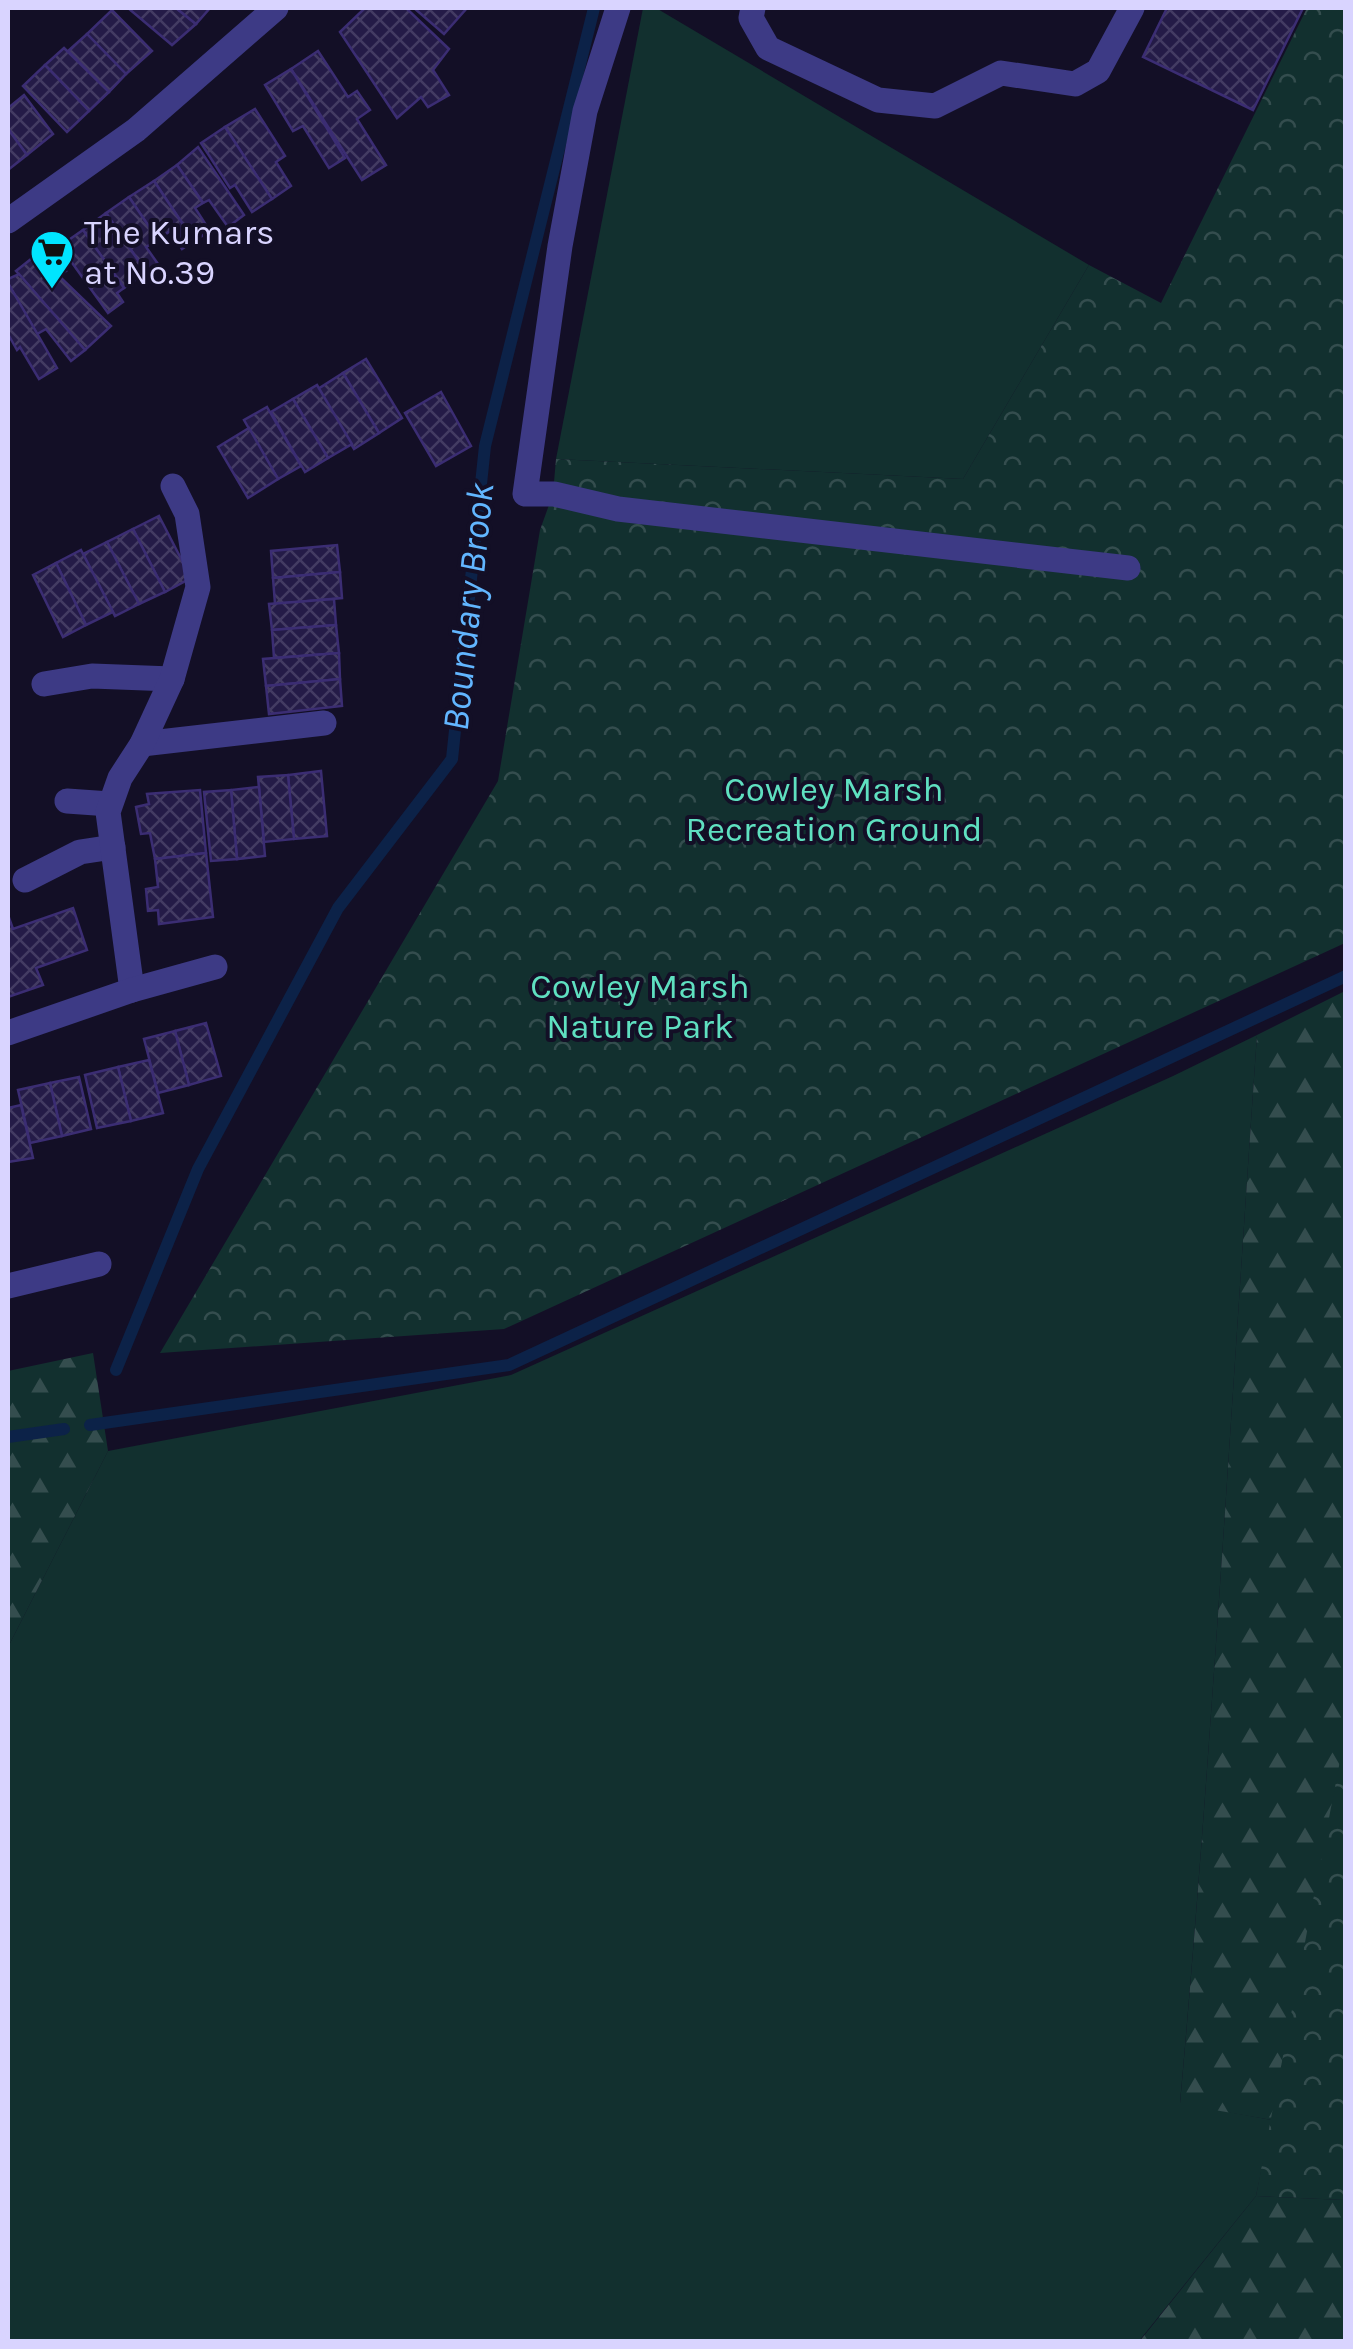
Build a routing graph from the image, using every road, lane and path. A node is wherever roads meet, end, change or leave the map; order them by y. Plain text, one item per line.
1 (276, 8) edge
2 (618, 8) edge
3 (753, 8) edge
4 (1132, 8) edge
5 (8, 222) edge
6 (173, 486) dead end
7 (1128, 568) dead end
8 (172, 679) junction
9 (44, 684) dead end
10 (324, 723) dead end
11 (142, 744) junction
12 (67, 801) dead end
13 (110, 804) junction
14 (113, 847) junction
15 (25, 880) dead end
16 (215, 967) dead end
17 (132, 990) junction
18 (8, 1033) edge
19 (99, 1264) dead end
20 (8, 1286) edge

1 - 5 street
2 - 7 street
3 - 4 street
6 - 8 street
8 - 9 street
8 - 11 street
10 - 11 street
11 - 13 street
12 - 13 street
13 - 14 street
14 - 15 street
14 - 17 street
16 - 17 street
17 - 18 street
19 - 20 street

